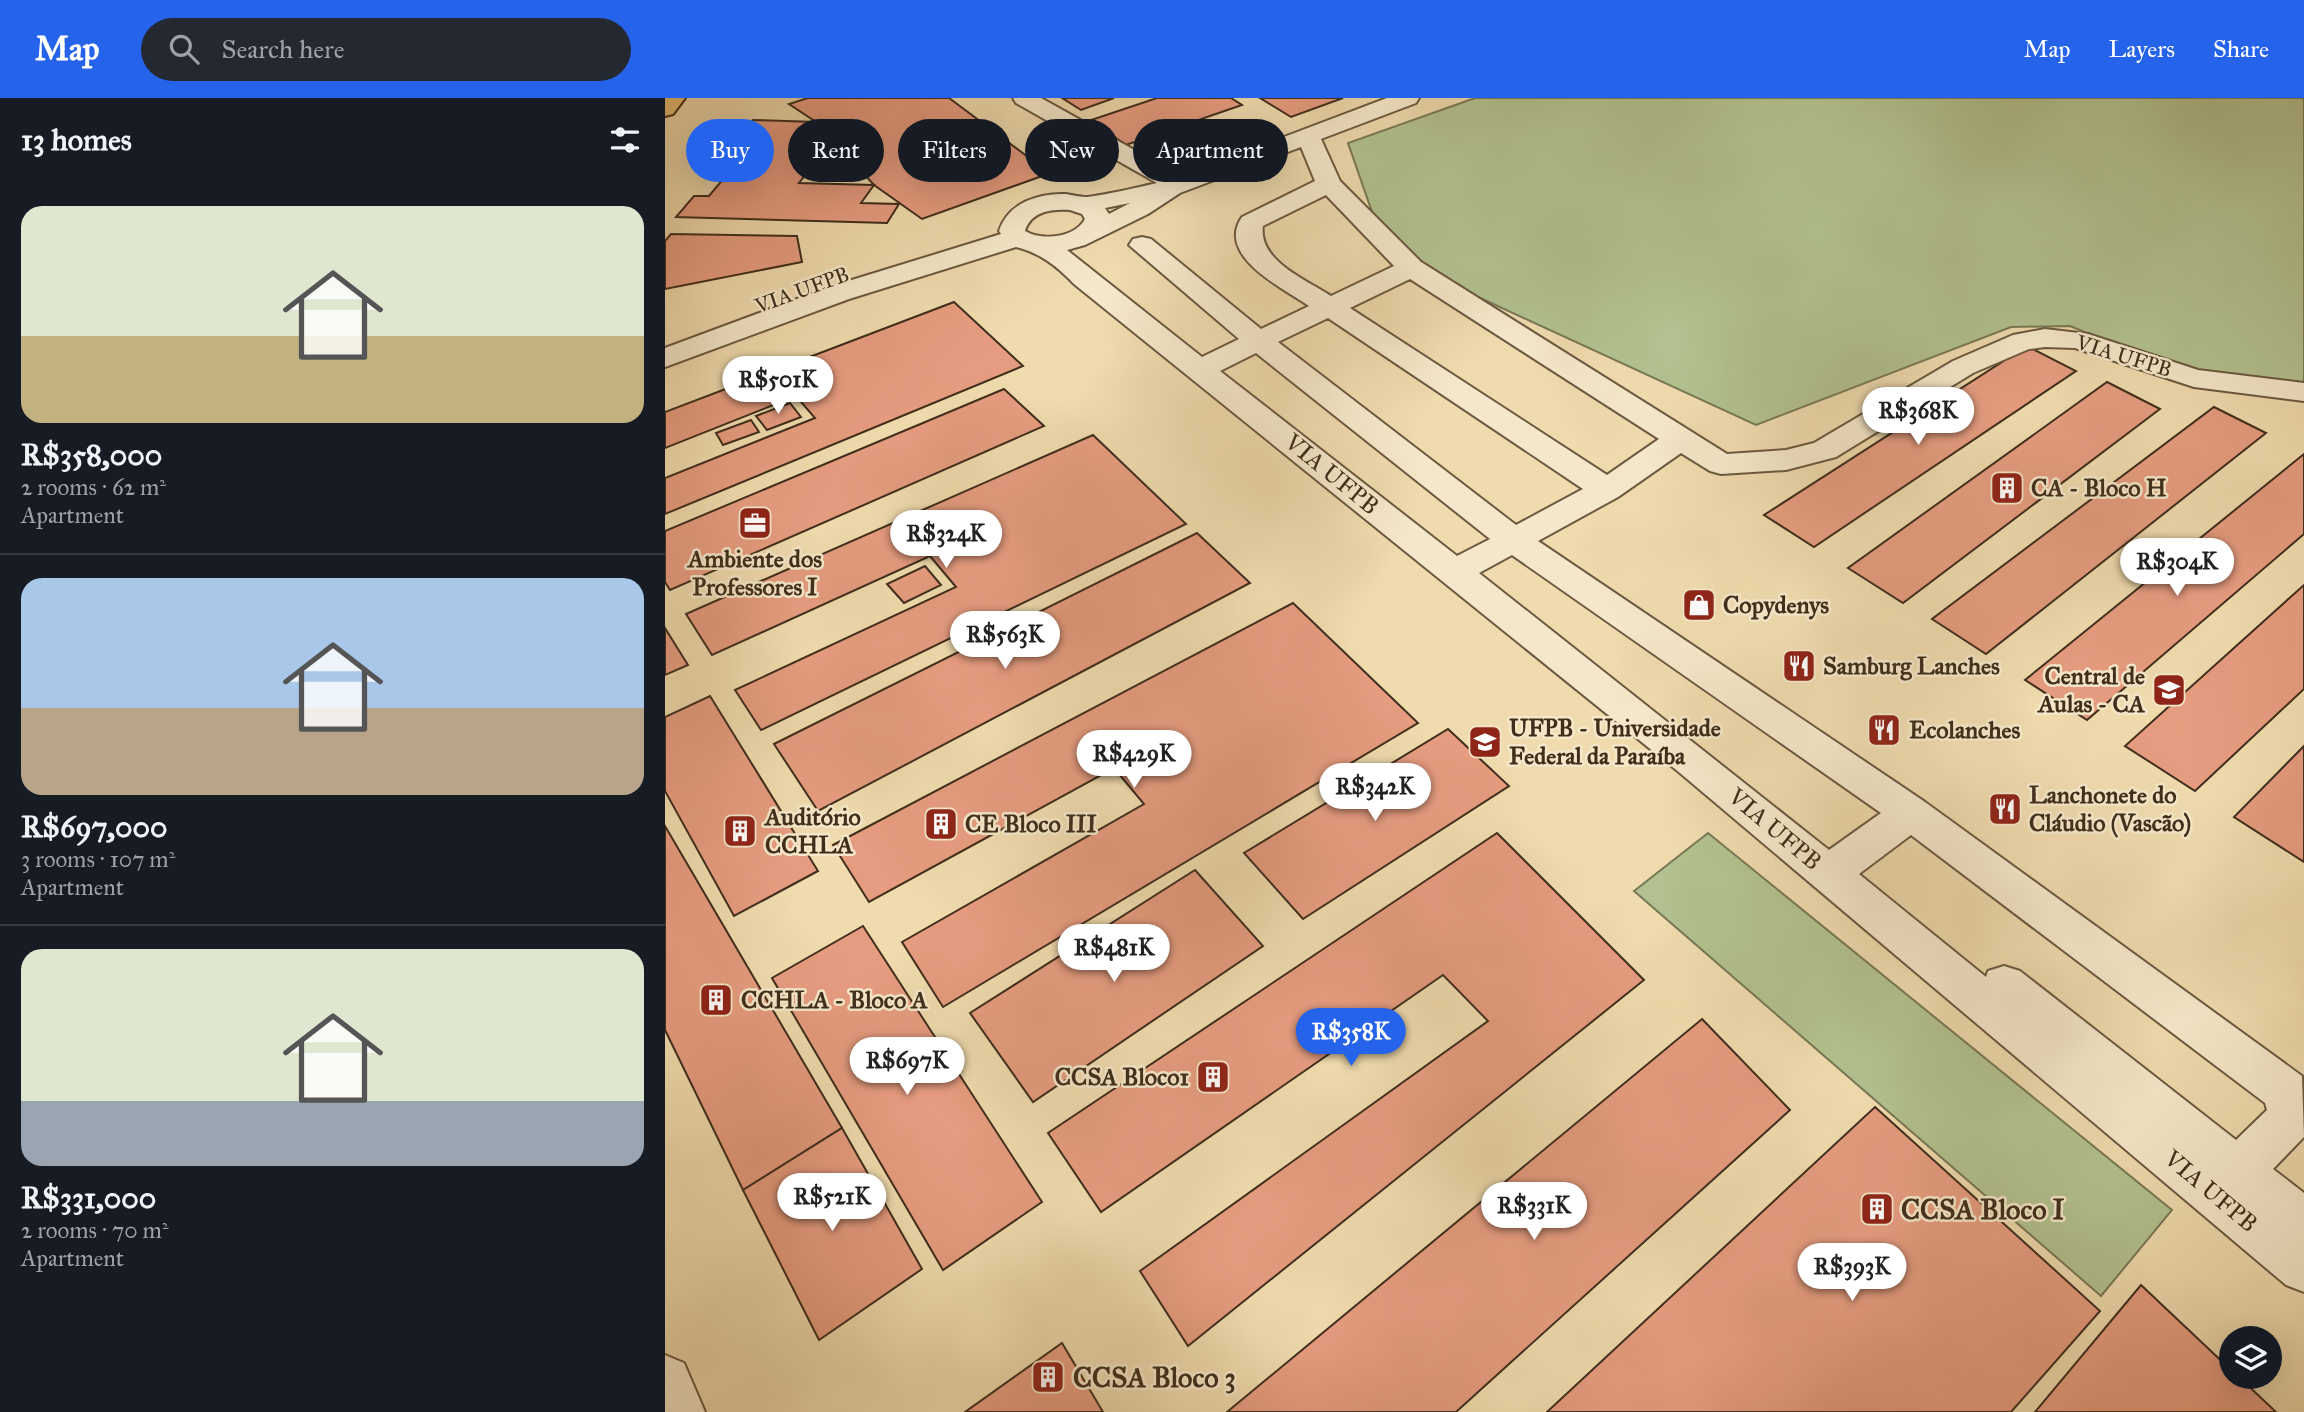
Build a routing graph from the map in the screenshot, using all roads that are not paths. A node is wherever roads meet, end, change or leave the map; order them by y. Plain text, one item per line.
1 (674, 98) edge
2 (1024, 98) edge
3 (1408, 98) edge
4 (665, 109) edge
5 (1308, 136) junction
6 (1329, 184) junction
7 (1175, 186) junction
8 (1084, 225) junction
9 (1025, 233) junction
10 (1142, 246) dead end
11 (1411, 268) junction
12 (1332, 306) junction
13 (1257, 340) junction
14 (665, 341) edge
15 (665, 358) edge
16 (1209, 365) junction
17 (2304, 392) edge
18 (1681, 438) junction
19 (1607, 490) junction
20 (1513, 540) junction
21 (1463, 567) junction
22 (1911, 813) junction
23 (1837, 866) junction
24 (2228, 1184) junction
25 (2304, 1224) edge
26 (2304, 1267) edge
27 (665, 1382) edge
28 (678, 1412) edge

1 - 4 main road
2 - 7 lane
3 - 5 lane, VIA UFPB
5 - 6 lane
5 - 7 lane, VIA UFPB
6 - 11 lane
6 - 12 lane
7 - 8 lane, VIA UFPB
8 - 9 lane, VIA UFPB
8 - 9 lane, VIA UFPB
8 - 16 lane, VIA UFPB
9 - 14 lane, VIA UFPB
9 - 15 lane, VIA UFPB
9 - 16 lane, VIA UFPB
10 - 13 lane
11 - 12 lane
11 - 18 lane
12 - 13 lane
12 - 19 lane
13 - 16 lane
13 - 20 lane
16 - 21 lane, VIA UFPB
17 - 18 lane, VIA UFPB
18 - 19 lane
19 - 20 lane
20 - 21 lane
20 - 22 lane
21 - 23 lane, VIA UFPB
22 - 23 lane
22 - 24 lane
23 - 24 lane, VIA UFPB
24 - 25 lane, VIA UFPB
24 - 26 lane, VIA UFPB
27 - 28 lane

